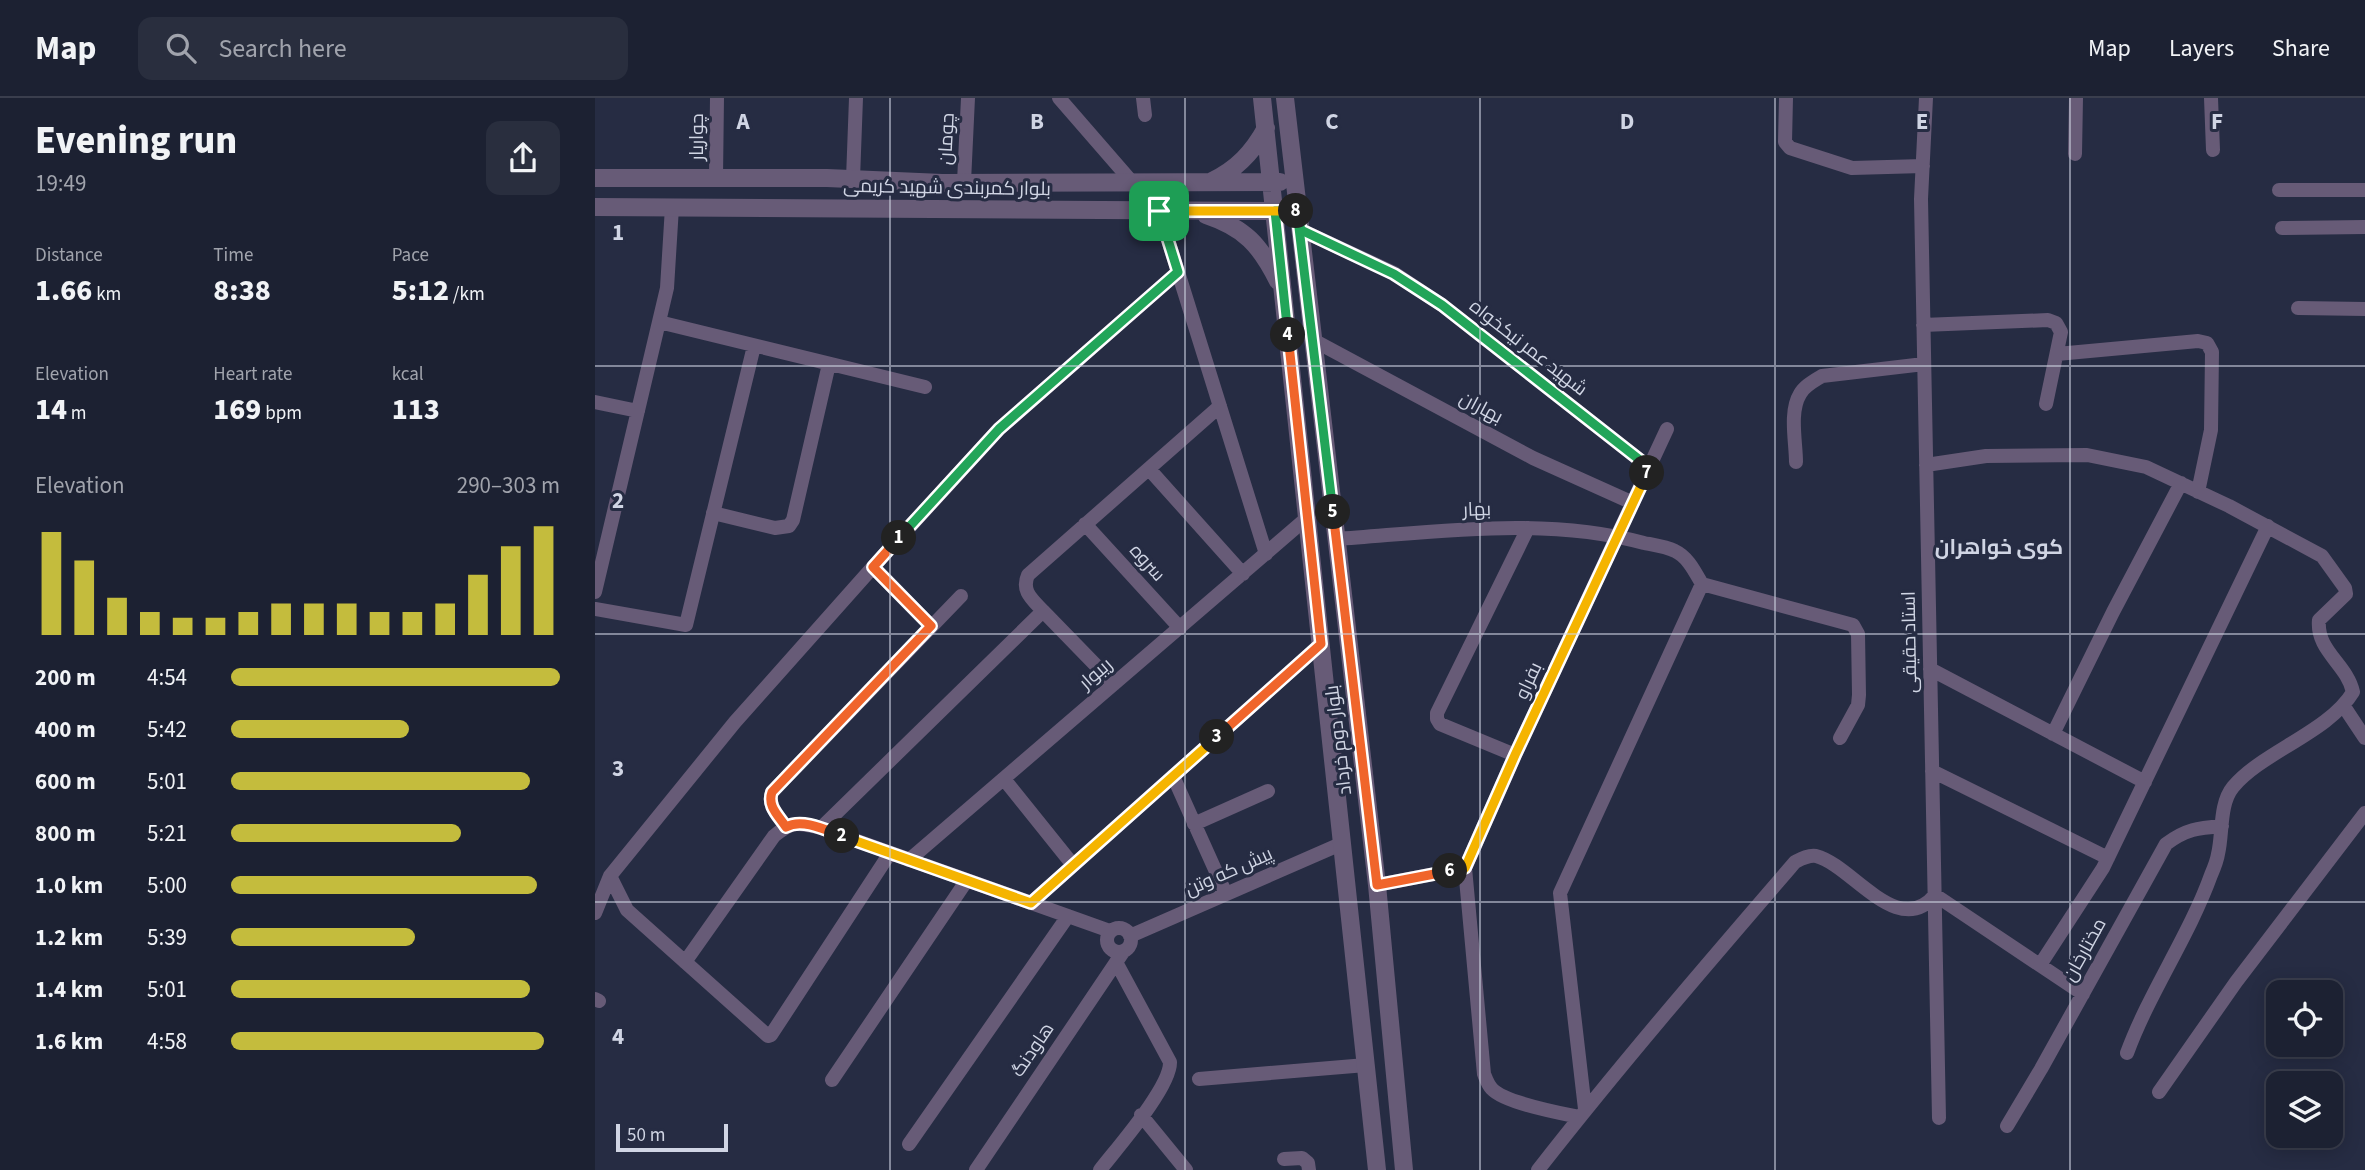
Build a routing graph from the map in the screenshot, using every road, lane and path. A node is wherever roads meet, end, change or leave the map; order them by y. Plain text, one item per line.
1 (717, 98) edge
2 (856, 98) edge
3 (968, 98) edge
4 (1059, 98) edge
5 (1143, 98) edge
6 (1262, 98) edge
7 (1285, 98) edge
8 (1786, 98) edge
9 (1926, 98) edge
10 (2076, 98) edge
11 (2211, 98) edge
12 (1145, 115) dead end
13 (1266, 128) junction
14 (2213, 150) dead end
15 (2075, 154) dead end
16 (1923, 166) junction
17 (595, 177) edge
18 (716, 177) junction
19 (853, 179) junction
20 (1132, 182) junction
21 (1210, 182) junction
22 (1272, 182) junction
23 (1294, 182) junction
24 (964, 183) junction
25 (2279, 190) dead end
26 (2365, 190) edge
27 (595, 207) edge
28 (673, 207) junction
29 (1159, 211) junction
30 (1196, 211) junction
31 (1275, 211) junction
32 (1297, 211) junction
33 (2365, 227) edge
34 (2282, 228) dead end
35 (1301, 230) junction
36 (1178, 272) junction
37 (1284, 293) junction
38 (2298, 308) dead end
39 (2365, 309) edge
40 (659, 322) junction
41 (1923, 325) junction
42 (1313, 340) junction
43 (754, 346) junction
44 (2057, 354) junction
45 (829, 364) junction
46 (1924, 364) junction
47 (925, 387) dead end
48 (595, 402) edge
49 (2046, 404) dead end
50 (1220, 407) junction
51 (638, 411) junction
52 (1667, 429) dead end
53 (1796, 462) dead end
54 (1926, 465) junction
55 (1149, 468) junction
56 (1650, 468) junction
57 (2181, 483) junction
58 (2199, 492) junction
59 (1633, 503) junction
60 (713, 513) junction
61 (1308, 517) junction
62 (1085, 524) junction
63 (2268, 526) junction
64 (1528, 528) junction
65 (1619, 536) junction
66 (1336, 539) junction
67 (1266, 554) junction
68 (873, 567) junction
69 (1243, 574) junction
70 (1702, 584) junction
71 (595, 592) edge
72 (961, 596) dead end
73 (595, 609) edge
74 (1043, 611) junction
75 (931, 626) junction
76 (1179, 628) junction
77 (1321, 644) junction
78 (1930, 670) junction
79 (1114, 684) junction
80 (2343, 705) junction
81 (2053, 734) junction
82 (1840, 738) dead end
83 (2365, 738) edge
84 (1515, 755) junction
85 (1932, 771) junction
86 (1173, 776) junction
87 (1004, 779) junction
88 (2145, 782) junction
89 (1268, 791) dead end
90 (2365, 813) edge
91 (1194, 824) junction
92 (2222, 826) junction
93 (786, 827) junction
94 (821, 828) junction
95 (1343, 843) junction
96 (890, 853) junction
97 (2108, 858) junction
98 (909, 860) junction
99 (1073, 865) junction
100 (1465, 868) junction
101 (610, 876) junction
102 (967, 880) junction
103 (1377, 885) junction
104 (1226, 894) junction
105 (1935, 895) junction
106 (1031, 903) junction
107 (596, 909) edge
108 (1068, 916) junction
109 (1110, 931) junction
110 (1131, 936) junction
111 (1119, 957) junction
112 (685, 962) junction
113 (2040, 965) junction
114 (2083, 994) junction
115 (2127, 1053) dead end
116 (1366, 1065) junction
117 (1199, 1079) dead end
118 (832, 1080) dead end
119 (2159, 1091) dead end
120 (1582, 1113) junction
121 (1142, 1115) junction
122 (1939, 1118) dead end
123 (2007, 1126) dead end
124 (909, 1144) dead end
125 (1284, 1159) dead end
126 (976, 1170) edge
127 (1100, 1170) edge
128 (1186, 1170) edge
129 (1310, 1170) edge
130 (1377, 1170) edge
131 (1404, 1170) edge
132 (1538, 1170) edge

1 - 18 street, چواریار
2 - 19 street
3 - 24 street, چومان
4 - 20 street
5 - 12 street
6 - 13 street, بلوار دوم خرداد
7 - 23 street, بلوار دوم خرداد
8 - 16 street
9 - 16 street, استاد حقیقی
10 - 15 street
11 - 14 street
13 - 21 street
13 - 22 street, بلوار دوم خرداد
16 - 41 street, استاد حقیقی
17 - 18 street, بلوار کمربندی شهید کریمی
18 - 19 street, بلوار کمربندی شهید کریمی
19 - 24 street, بلوار کمربندی شهید کریمی
20 - 21 street, بلوار کمربندی شهید کریمی
20 - 24 street, بلوار کمربندی شهید کریمی
21 - 22 street, بلوار کمربندی شهید کریمی
22 - 23 street, بلوار کمربندی شهید کریمی
22 - 31 street, بلوار دوم خرداد
23 - 32 street, بلوار دوم خرداد
25 - 26 street
27 - 28 street, بلوار کمربندی شهید کریمی
28 - 29 street, بلوار کمربندی شهید کریمی
28 - 40 street
29 - 30 street, بلوار کمربندی شهید کریمی
29 - 36 street
30 - 31 street, بلوار کمربندی شهید کریمی
30 - 37 street
31 - 32 street, بلوار کمربندی شهید کریمی
31 - 37 street, بلوار دوم خرداد
32 - 35 street, بلوار دوم خرداد
33 - 34 street
35 - 42 street, بلوار دوم خرداد
35 - 56 street, شهید عمر نیکخواه
36 - 50 street
36 - 68 street
37 - 61 street, بلوار دوم خرداد
38 - 39 street
40 - 43 street
40 - 51 street
41 - 44 street
41 - 46 street, استاد حقیقی
42 - 59 street, بهاران
42 - 66 street, بلوار دوم خرداد
43 - 45 street
43 - 60 street
44 - 49 street
44 - 58 street
45 - 47 street
45 - 60 street
46 - 53 street
46 - 54 street, استاد حقیقی
48 - 51 street
50 - 55 street
50 - 67 street
51 - 71 street
52 - 56 street, بفراو
54 - 57 street
54 - 78 street, استاد حقیقی
55 - 62 street
55 - 69 street
56 - 59 street, بفراو
57 - 58 street
57 - 81 street
58 - 63 street
59 - 65 street, بفراو
60 - 73 street
61 - 67 street, ریبوار
61 - 77 street, بلوار دوم خرداد
62 - 74 street
62 - 76 street, سروه
63 - 80 street
63 - 88 street
64 - 65 street, بهار
64 - 66 street, بهار
64 - 84 street
65 - 70 street, بهار
65 - 84 street, بفراو
66 - 103 street, بلوار دوم خرداد
67 - 69 street, ریبوار
68 - 75 street
68 - 101 street
69 - 76 street, ریبوار
70 - 82 street
70 - 120 street
72 - 75 street
74 - 79 street
74 - 94 street
75 - 93 street
76 - 79 street, ریبوار
77 - 86 street
77 - 95 street, بلوار دوم خرداد
78 - 81 street
78 - 85 street, استاد حقیقی
79 - 87 street, ریبوار
80 - 83 street
80 - 92 street
81 - 88 street
84 - 100 street, بفراو
85 - 97 street
85 - 105 street, استاد حقیقی
86 - 91 street
86 - 99 street
87 - 98 street, ریبوار
87 - 99 street
88 - 97 street
89 - 91 street
90 - 119 street
91 - 104 street
92 - 114 street, مختارخان
92 - 115 street
93 - 94 street
93 - 112 street
94 - 96 street
95 - 104 street, پیش که وتن
95 - 116 street, بلوار دوم خرداد
96 - 98 street
96 - 112 street
97 - 113 street
98 - 102 street
99 - 106 street
100 - 103 street
100 - 120 street
101 - 107 street
101 - 112 street
102 - 106 street
102 - 118 street
103 - 131 street, بلوار دوم خرداد
104 - 110 street, پیش که وتن
105 - 113 street
105 - 120 street
105 - 122 street, استاد حقیقی
106 - 108 street
108 - 109 street
108 - 124 street
109 - 110 street
109 - 111 street
110 - 111 street
111 - 121 street
111 - 126 street, هاودنگ
113 - 114 street
114 - 123 street, مختارخان
116 - 117 street
116 - 130 street, بلوار دوم خرداد
120 - 132 street
121 - 127 street
121 - 128 street
125 - 129 street

